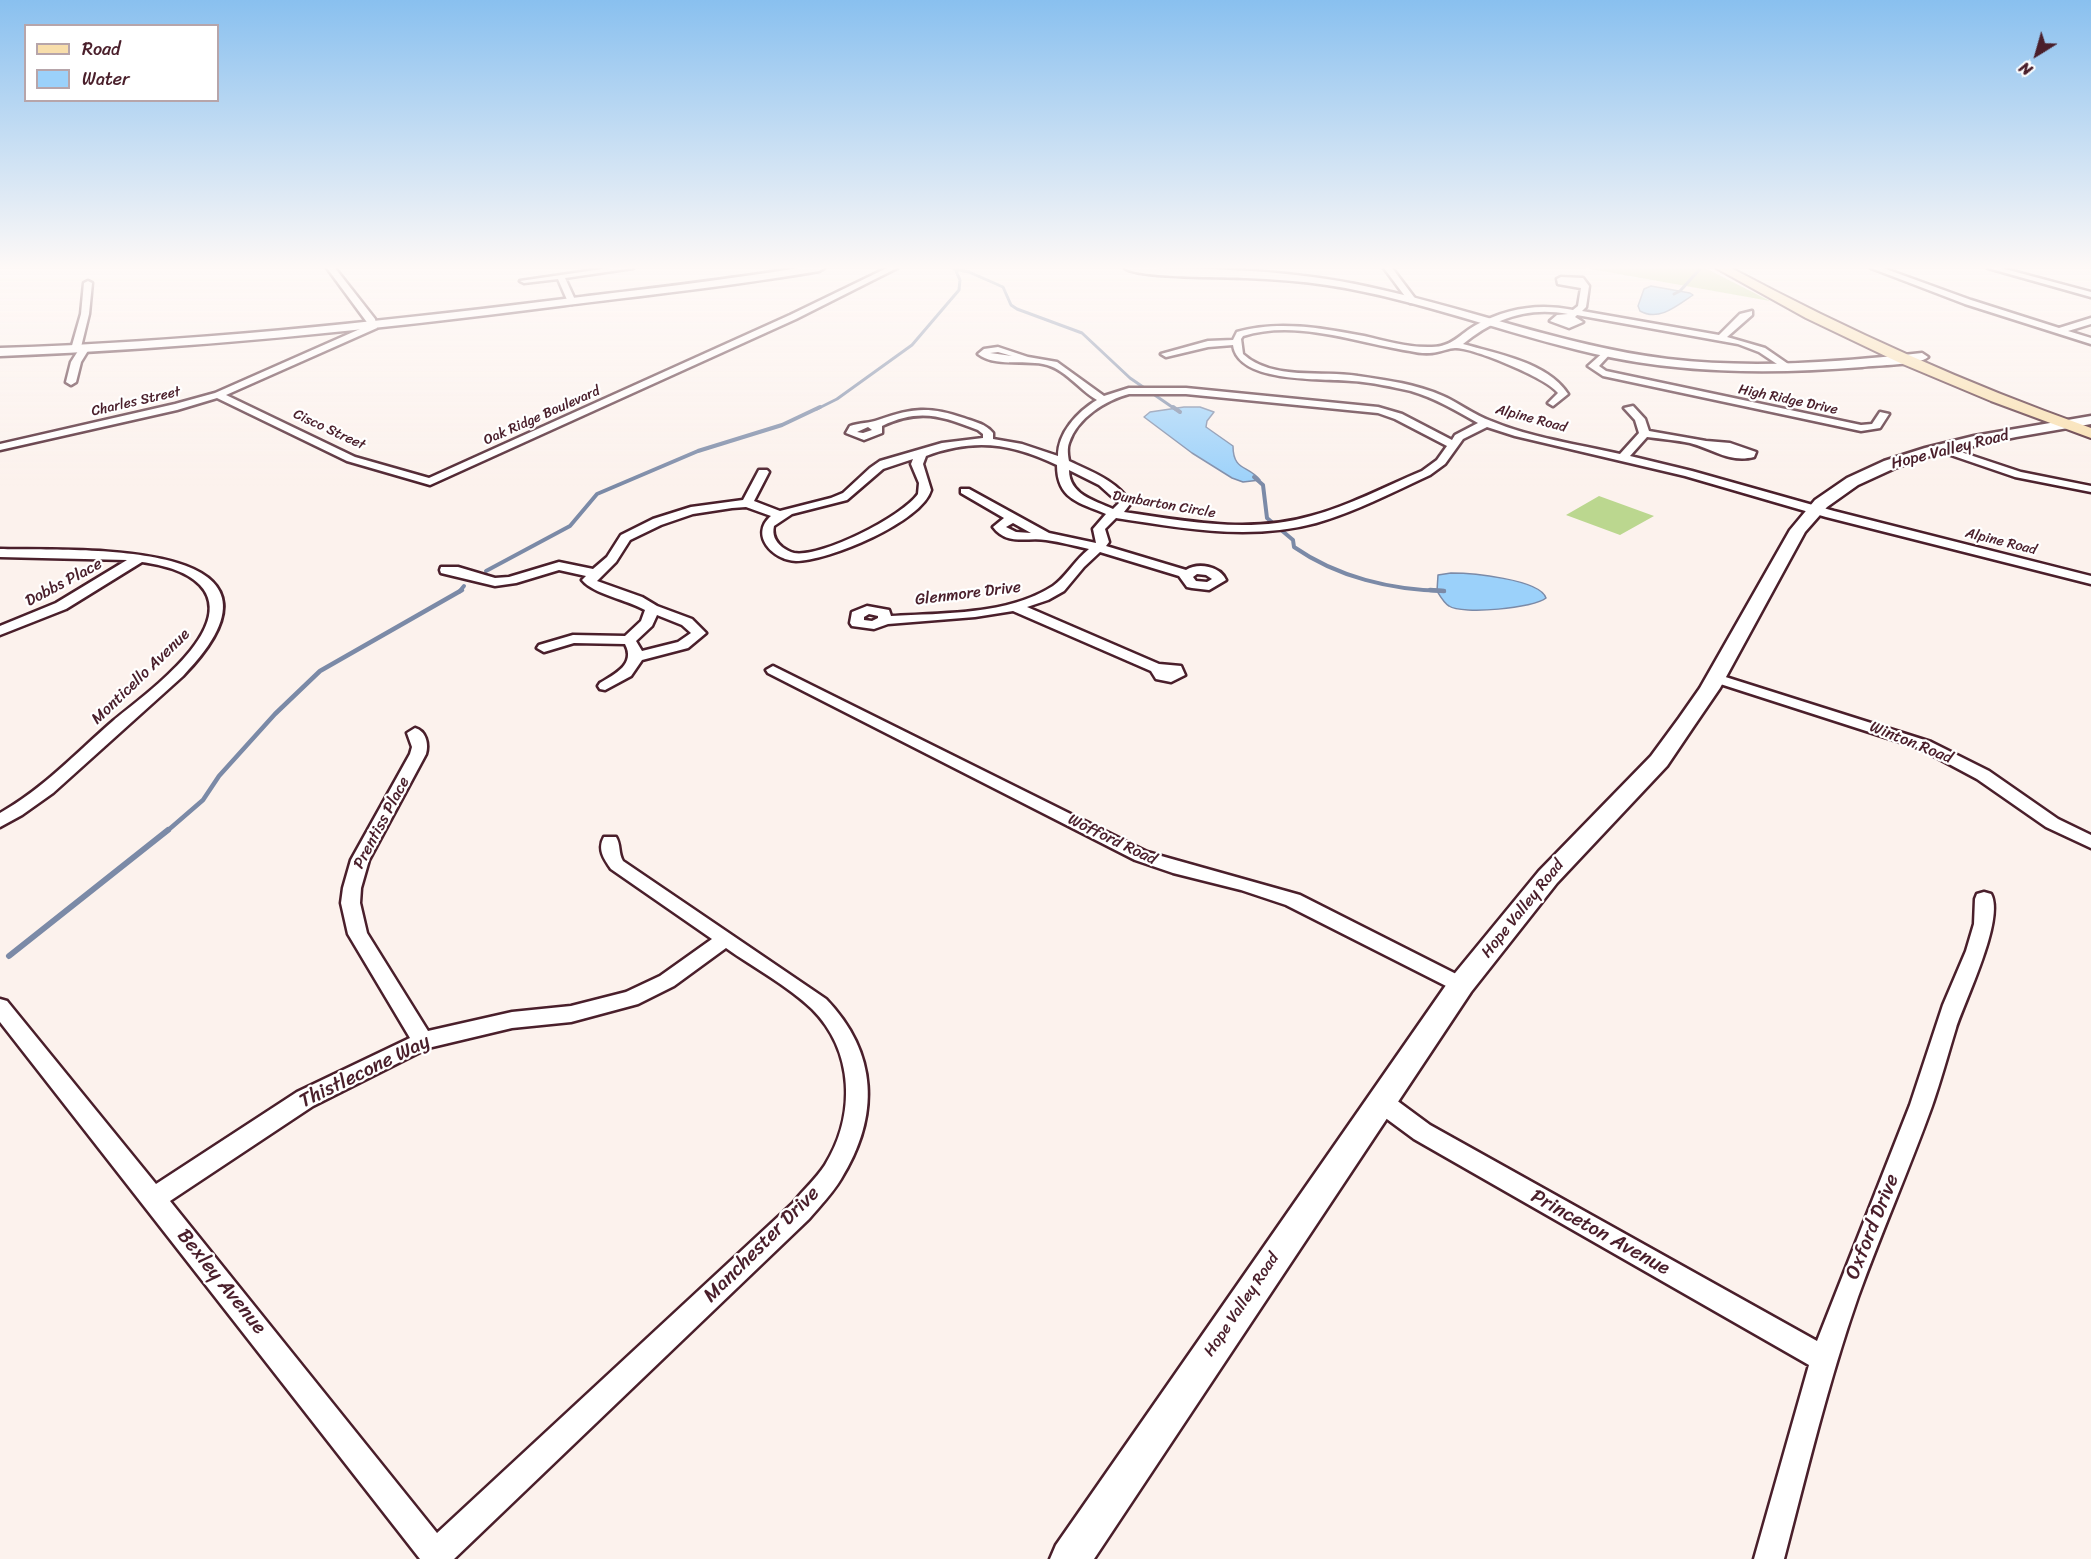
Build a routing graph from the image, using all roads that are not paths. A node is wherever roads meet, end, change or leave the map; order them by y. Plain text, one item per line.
1 (81, 341) edge
2 (213, 341) edge
3 (340, 341) edge
4 (741, 341) edge
5 (1374, 341) edge
6 (1462, 341) edge
7 (1557, 341) edge
8 (1732, 341) edge
9 (1867, 341) edge
10 (1887, 341) edge
11 (1237, 342) joint
12 (1456, 345) junction
13 (80, 349) junction
14 (0, 352) edge
15 (1606, 353) junction
16 (1166, 354) dead end
17 (1922, 357) junction
18 (1024, 358) dead end
19 (1905, 359) junction
20 (1789, 368) junction
21 (71, 382) dead end
22 (218, 394) junction
23 (1104, 400) junction
24 (1553, 403) dead end
25 (1629, 408) dead end
26 (1884, 414) dead end
27 (1486, 423) junction
28 (2081, 423) edge
29 (876, 425) dead end
30 (1644, 433) junction
31 (2091, 433) edge
32 (988, 440) junction
33 (1453, 444) junction
34 (1701, 444) dead end
35 (0, 447) edge
36 (1951, 447) junction
37 (921, 454) junction
38 (1623, 457) junction
39 (1062, 462) junction
40 (763, 472) dead end
41 (430, 482) joint
42 (2091, 489) edge
43 (965, 491) dead end
44 (747, 503) junction
45 (1813, 509) junction
46 (780, 514) junction
47 (1115, 514) junction
48 (1099, 548) junction
49 (0, 553) edge
50 (140, 558) junction
51 (446, 570) dead end
52 (595, 574) junction
53 (1187, 574) dead end
54 (2091, 580) edge
55 (1017, 607) junction
56 (652, 609) junction
57 (885, 620) dead end
58 (0, 631) edge
59 (629, 640) junction
60 (544, 648) dead end
61 (636, 657) junction
62 (1159, 669) dead end
63 (773, 670) dead end
64 (1716, 678) junction
65 (605, 686) dead end
66 (415, 733) dead end
67 (0, 820) edge
68 (610, 841) dead end
69 (2091, 842) edge
70 (1984, 899) dead end
71 (725, 939) junction
72 (1461, 985) junction
73 (0, 1007) edge
74 (423, 1041) junction
75 (1380, 1101) junction
76 (154, 1198) junction
77 (1824, 1359) junction
78 (437, 1557) edge
79 (1070, 1559) edge
80 (1769, 1559) edge

1 - 13 street
2 - 13 street
3 - 22 street, Charles Street
4 - 41 street, Oak Ridge Boulevard
5 - 12 street
6 - 12 street
7 - 15 street
8 - 20 street
9 - 19 main road
10 - 17 main road
11 - 16 street
11 - 27 street, Alpine Road
12 - 24 street
13 - 14 street
13 - 21 street
15 - 20 street
15 - 26 street, High Ridge Drive
17 - 19 street
17 - 28 main road
18 - 23 street
19 - 20 street
19 - 28 main road
22 - 35 street, Charles Street
22 - 41 street, Cisco Street
23 - 33 street, Dunbarton Circle
23 - 39 street, Dunbarton Circle
25 - 30 street
27 - 33 street, Dunbarton Circle
27 - 38 street, Alpine Road
28 - 31 main road
28 - 36 street, Hope Valley Road
29 - 32 street
30 - 34 street
30 - 38 street
32 - 37 street
32 - 39 street
33 - 47 street, Dunbarton Circle
36 - 42 street
36 - 45 street, Hope Valley Road
37 - 46 street
37 - 46 street
38 - 45 street, Alpine Road
39 - 47 street, Dunbarton Circle
39 - 47 street
40 - 44 street
43 - 48 street
44 - 46 street
44 - 52 street
45 - 54 street, Alpine Road
45 - 64 street, Hope Valley Road
47 - 48 street
48 - 53 street
48 - 55 street, Glenmore Drive
49 - 50 street, Monticello Avenue
50 - 58 street, Dobbs Place
50 - 67 street, Monticello Avenue
51 - 52 street
52 - 56 street
55 - 57 street, Glenmore Drive
55 - 62 street
56 - 59 street
56 - 61 street
59 - 60 street
59 - 61 street
61 - 65 street
63 - 72 street, Wofford Road
64 - 69 street, Winton Road
64 - 72 street, Hope Valley Road
66 - 74 street, Prentiss Place
68 - 71 street, Manchester Drive
70 - 77 street, Oxford Drive
71 - 74 street, Thistlecone Way
71 - 78 street, Manchester Drive
72 - 75 street, Hope Valley Road
73 - 76 street, Bexley Avenue
74 - 76 street, Thistlecone Way
75 - 77 street, Princeton Avenue
75 - 79 street, Hope Valley Road
76 - 78 street, Bexley Avenue
77 - 80 street, Oxford Drive

